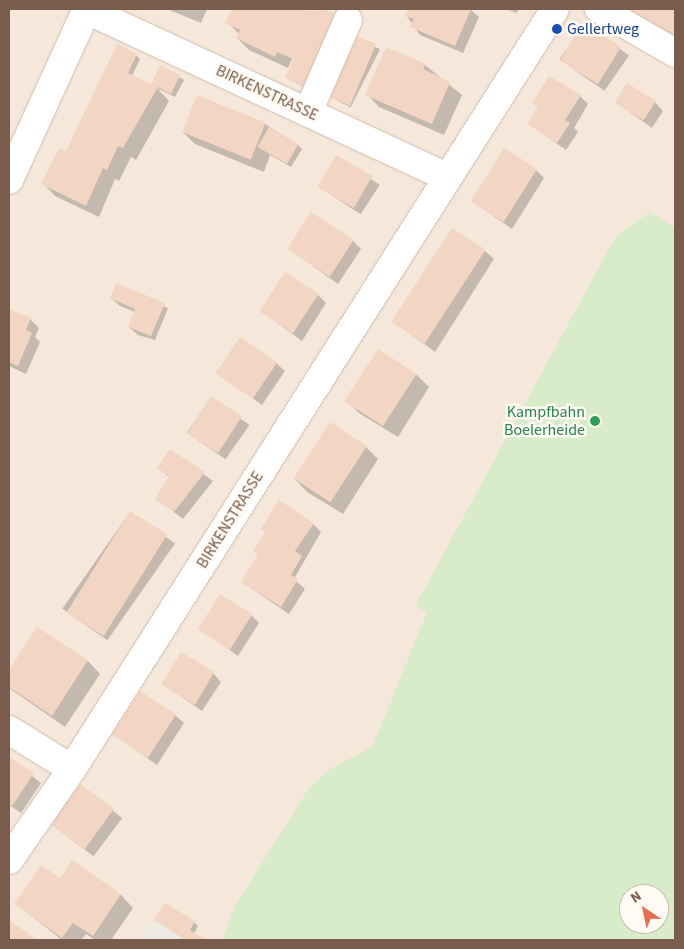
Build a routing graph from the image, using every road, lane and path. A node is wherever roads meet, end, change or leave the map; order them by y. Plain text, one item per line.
1 (87, 9) edge
2 (555, 9) edge
3 (599, 9) edge
4 (348, 20) dead end
5 (675, 53) edge
6 (308, 112) junction
7 (447, 177) junction
8 (9, 180) edge
9 (9, 730) edge
10 (72, 770) junction
11 (16, 833) edge
12 (9, 860) edge

1 - 6 street, BIRKENSTRASSE
1 - 8 street, BIRKENSTRASSE
2 - 7 street, BIRKENSTRASSE
3 - 5 street
4 - 6 street
6 - 7 street, BIRKENSTRASSE
7 - 10 street, BIRKENSTRASSE
9 - 10 street
10 - 11 street, BIRKENSTRASSE
11 - 12 street, BIRKENSTRASSE

